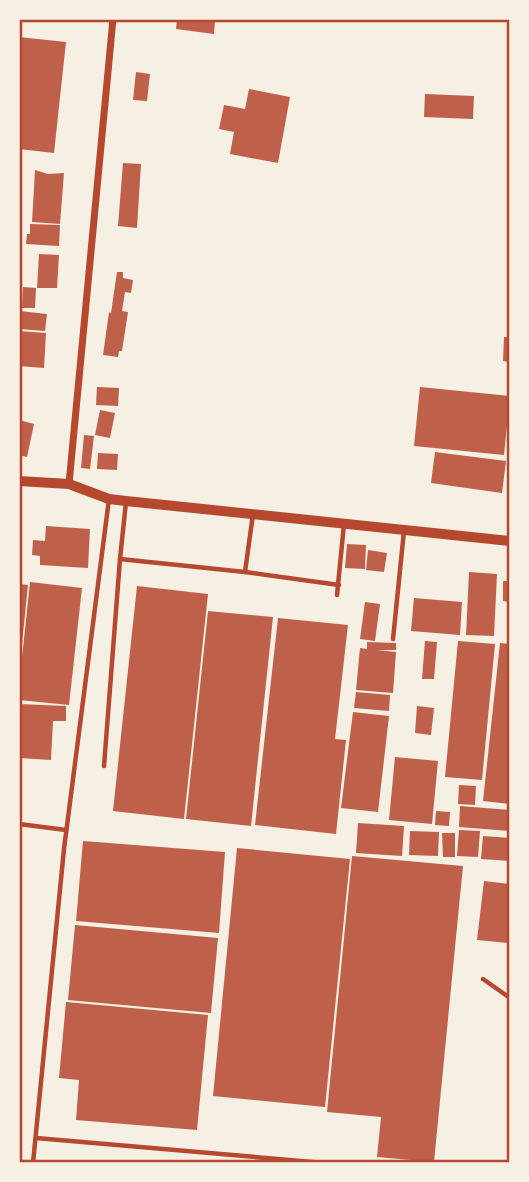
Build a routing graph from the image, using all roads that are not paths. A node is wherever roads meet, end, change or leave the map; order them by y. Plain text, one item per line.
1 (113, 19) edge
2 (19, 481) edge
3 (69, 484) junction
4 (108, 499) junction
5 (127, 501) junction
6 (253, 514) junction
7 (344, 523) junction
8 (404, 530) junction
9 (510, 541) edge
10 (120, 559) junction
11 (245, 572) junction
12 (339, 585) junction
13 (337, 595) dead end
14 (393, 639) dead end
15 (104, 766) dead end
16 (19, 824) edge
17 (66, 830) junction
18 (483, 979) dead end
19 (510, 999) edge
20 (36, 1138) junction
21 (33, 1163) edge
22 (324, 1163) edge

1 - 3 street
2 - 3 street
3 - 4 street
4 - 5 street
4 - 17 lane
5 - 6 street
5 - 10 lane
6 - 7 street
6 - 11 lane
7 - 8 street
7 - 12 lane
8 - 9 street
8 - 14 lane
10 - 11 lane
10 - 15 lane
11 - 12 lane
12 - 13 lane
16 - 17 lane
17 - 20 lane
18 - 19 lane
20 - 21 lane
20 - 22 lane

